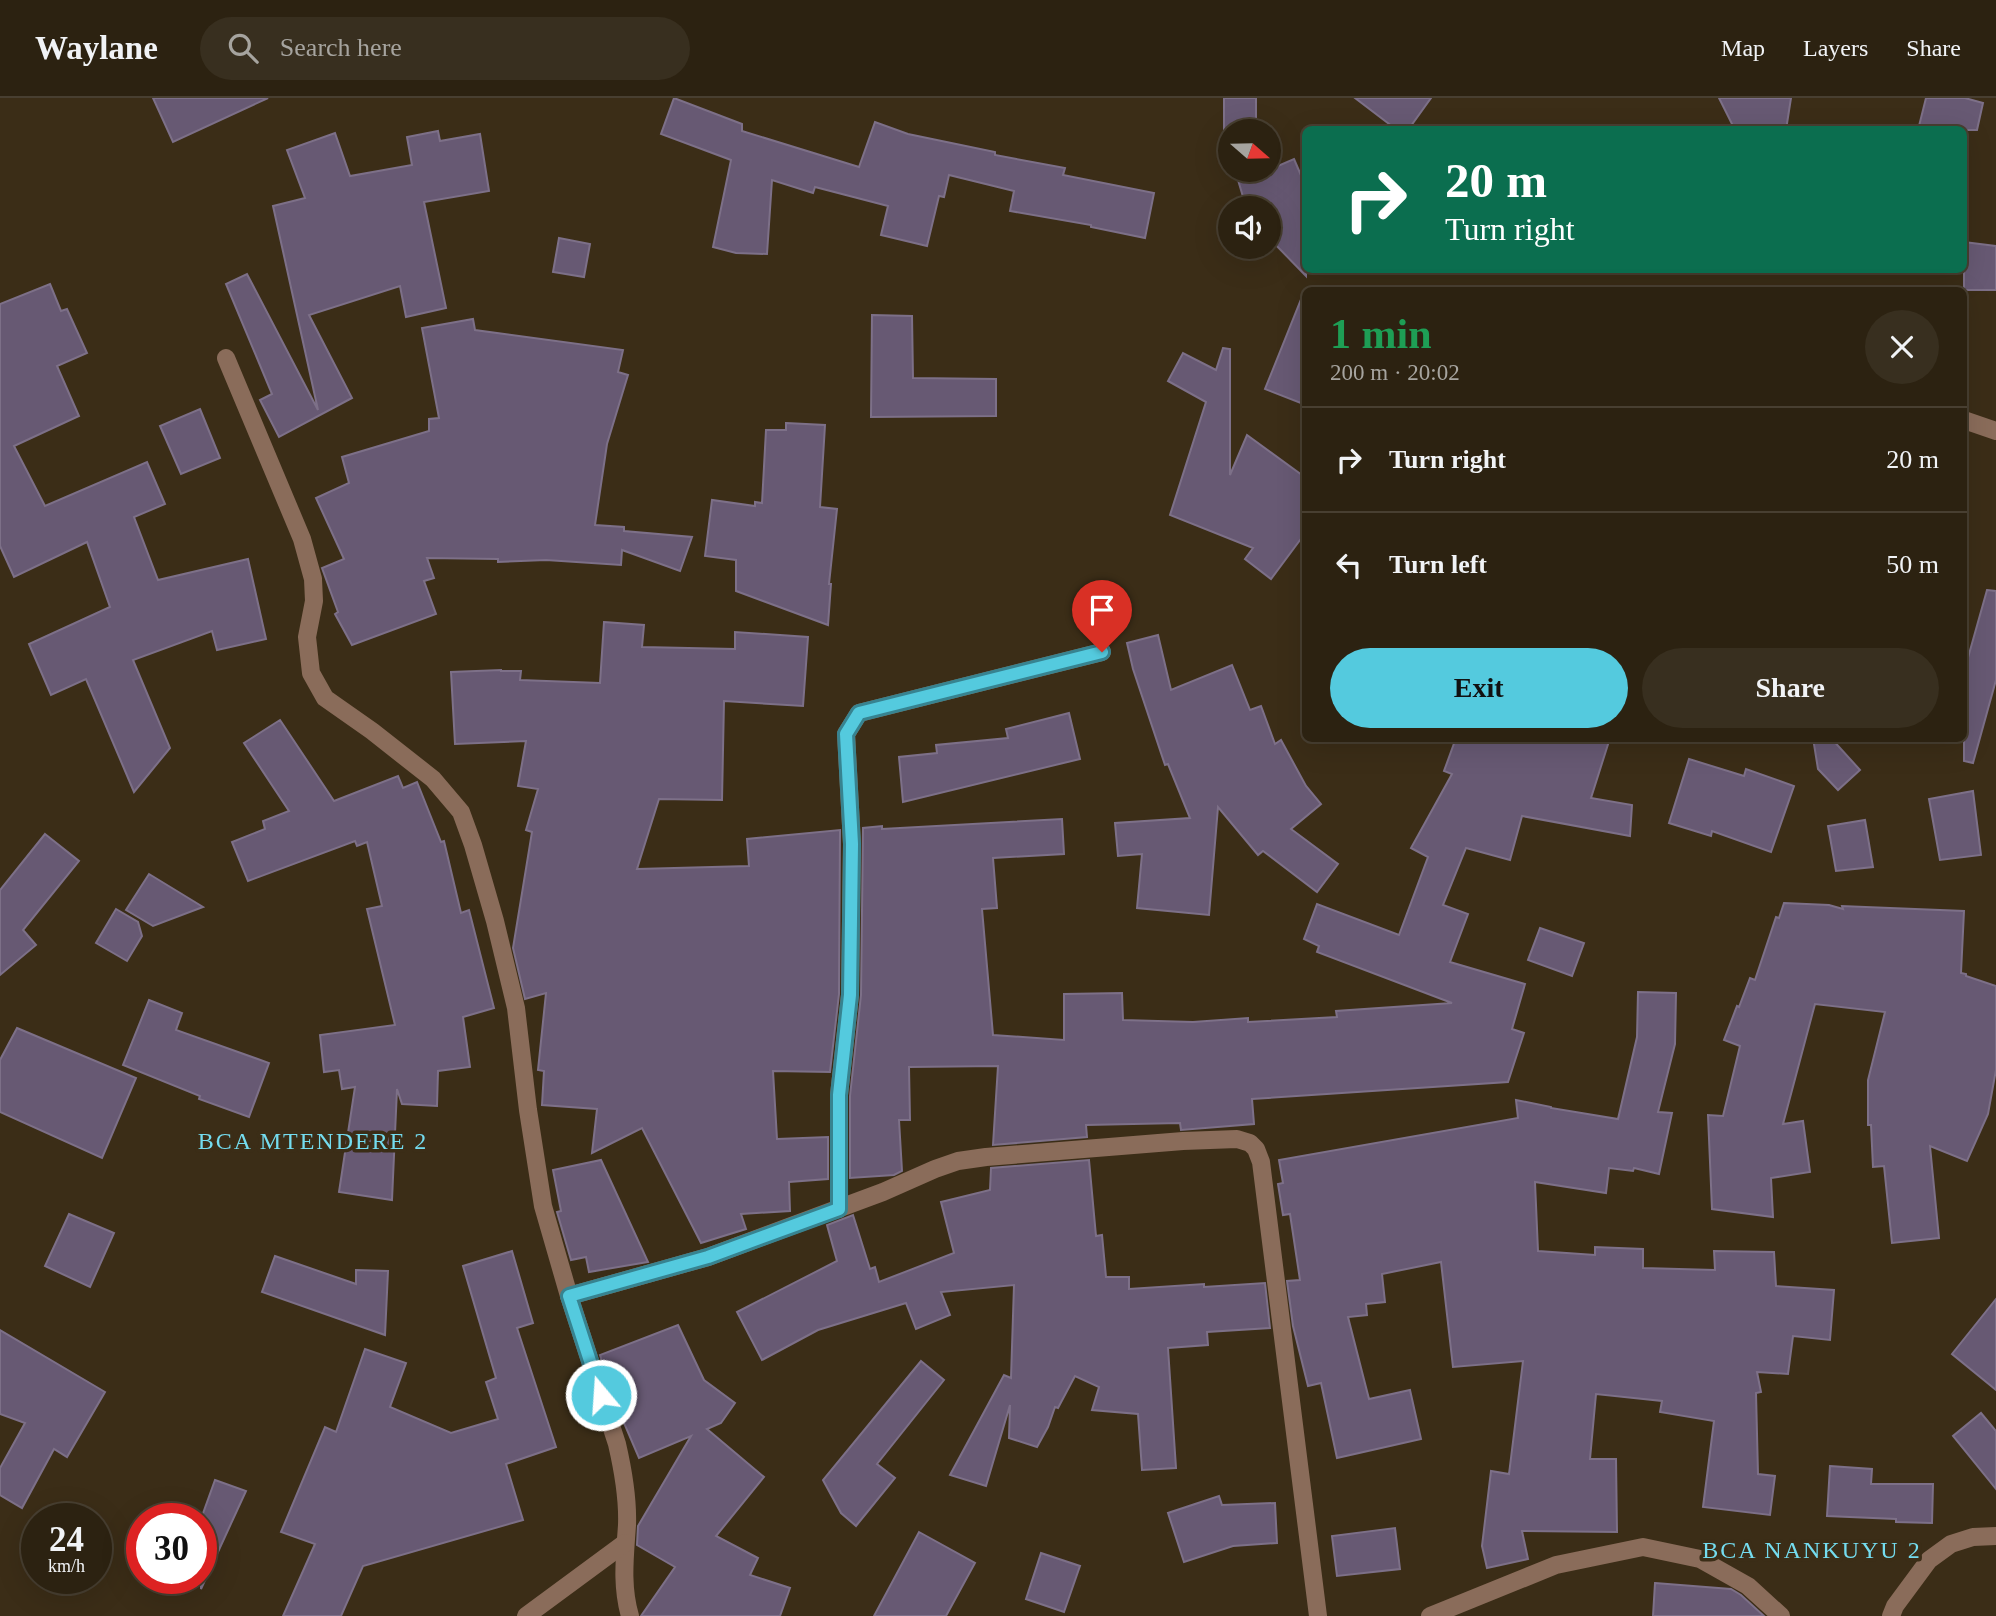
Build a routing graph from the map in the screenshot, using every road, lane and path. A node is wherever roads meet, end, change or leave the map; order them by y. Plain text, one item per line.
1 (226, 358) dead end
2 (1967, 421) edge
3 (1996, 431) edge
4 (1102, 652) dead end
5 (839, 1209) junction
6 (569, 1296) junction
7 (1996, 1536) edge
8 (625, 1543) junction
9 (526, 1616) edge
10 (630, 1616) edge
11 (1318, 1616) edge
12 (1430, 1616) edge
13 (1780, 1616) edge
14 (1891, 1616) edge

1 - 6 street
2 - 3 street
4 - 5 street
5 - 6 street
5 - 11 street
6 - 8 street
7 - 14 street
8 - 9 street
8 - 10 street
12 - 13 street

